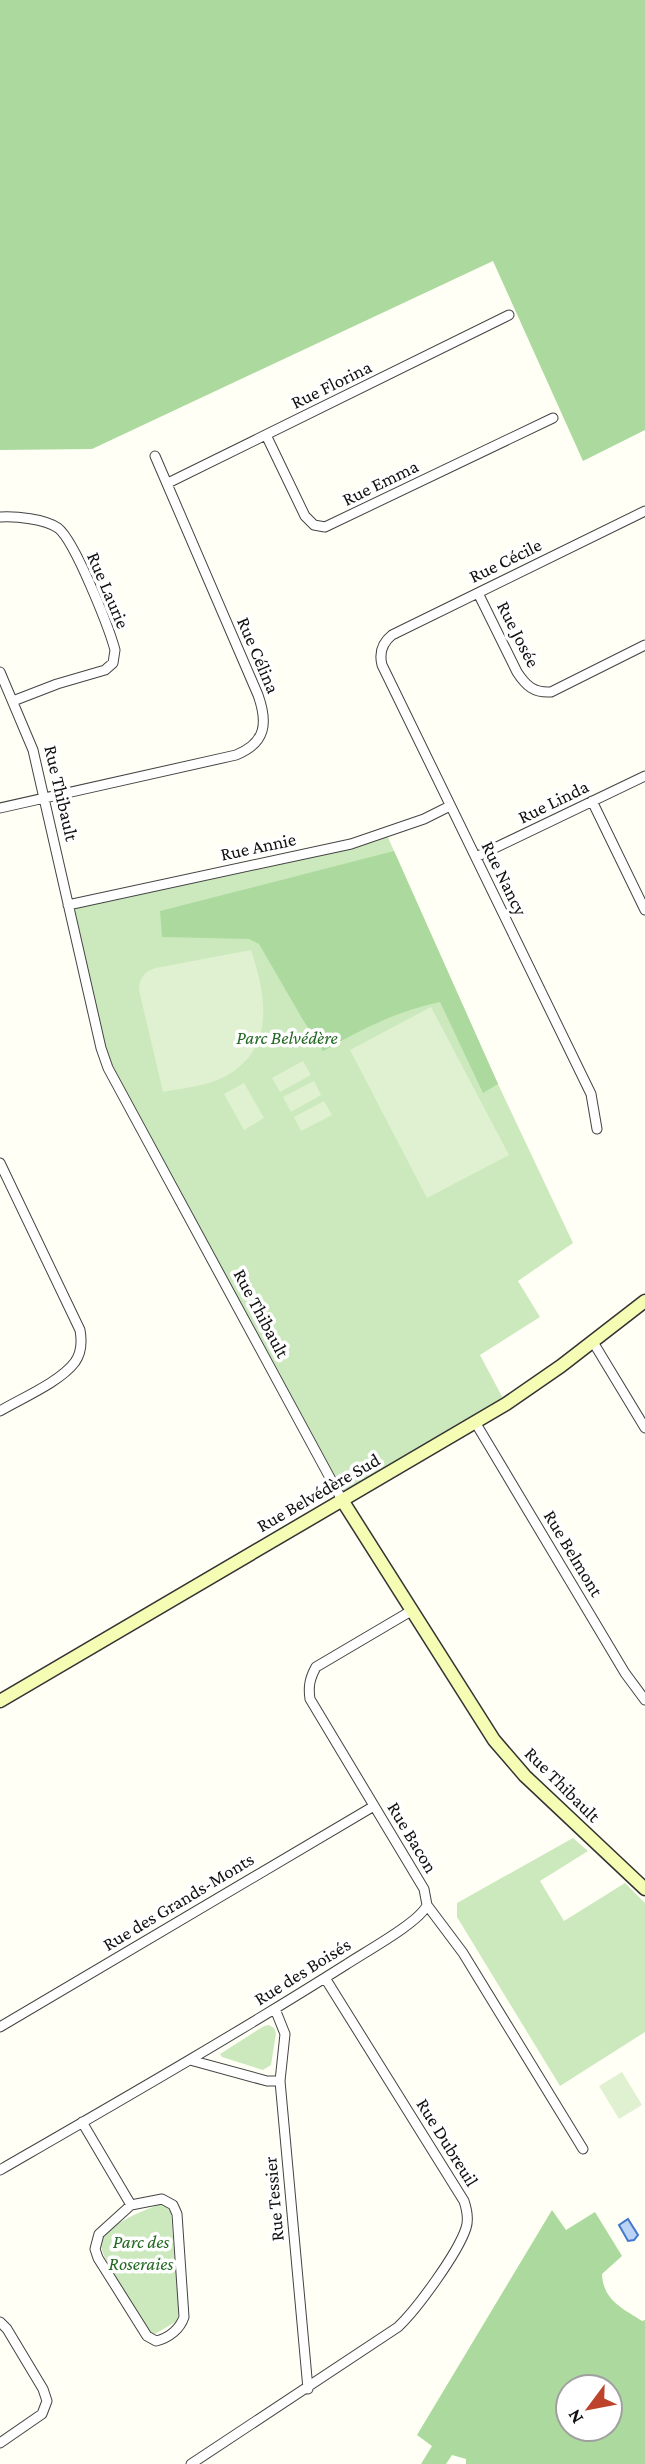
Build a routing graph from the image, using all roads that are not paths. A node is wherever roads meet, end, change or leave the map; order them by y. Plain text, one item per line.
1 (509, 315) dead end
2 (553, 418) dead end
3 (267, 435) junction
4 (155, 456) dead end
5 (168, 483) junction
6 (645, 512) edge
7 (0, 517) edge
8 (478, 593) junction
9 (383, 644) joint
10 (645, 645) edge
11 (0, 672) edge
12 (13, 701) junction
13 (645, 776) edge
14 (44, 797) junction
15 (592, 801) junction
16 (450, 806) junction
17 (0, 808) edge
18 (476, 857) junction
19 (68, 905) junction
20 (645, 909) edge
21 (597, 1129) dead end
22 (0, 1163) edge
23 (645, 1301) edge
24 (593, 1342) junction
25 (0, 1411) edge
26 (475, 1422) junction
27 (645, 1428) edge
28 (342, 1500) junction
29 (411, 1611) junction
30 (645, 1700) edge
31 (0, 1701) edge
32 (374, 1806) junction
33 (645, 1889) edge
34 (428, 1905) junction
35 (325, 1978) junction
36 (275, 2009) junction
37 (0, 2027) edge
38 (191, 2060) junction
39 (280, 2081) junction
40 (82, 2122) junction
41 (583, 2149) dead end
42 (0, 2170) edge
43 (131, 2205) junction
44 (0, 2322) edge
45 (308, 2389) junction
46 (0, 2443) edge
47 (191, 2464) edge

1 - 3 street, Rue Florina
2 - 3 street, Rue Emma
3 - 5 street, Rue Florina
4 - 5 street, Rue Célina
5 - 14 street, Rue Célina
6 - 8 street, Rue Cécile
7 - 12 street, Rue Laurie
8 - 9 street, Rue Cécile
8 - 10 street, Rue Josée
9 - 16 street, Rue Nancy
11 - 12 street, Rue Thibault
12 - 14 street, Rue Thibault
13 - 15 street, Rue Linda
14 - 17 street, Rue Célina
14 - 19 street, Rue Thibault
15 - 18 street, Rue Linda
15 - 20 street
16 - 18 street, Rue Nancy
16 - 19 street, Rue Annie
18 - 21 street, Rue Nancy
19 - 28 street, Rue Thibault
22 - 25 street
23 - 24 street, Rue Belvédère Sud
24 - 26 street, Rue Belvédère Sud
24 - 27 street
26 - 28 street, Rue Belvédère Sud
26 - 30 street, Rue Belmont
28 - 29 street, Rue Thibault
28 - 31 street, Rue Belvédère Sud
29 - 32 street, Rue Bacon
29 - 33 street, Rue Thibault
32 - 34 street, Rue Bacon
32 - 37 street, Rue des Grands-Monts
34 - 35 street, Rue des Boisés
34 - 41 street, Rue Bacon
35 - 36 street, Rue des Boisés
35 - 45 street, Rue Dubreuil
36 - 38 street, Rue des Boisés
36 - 39 street, Rue Tessier
38 - 39 street
38 - 40 street, Rue des Boisés
39 - 45 street, Rue Tessier
40 - 42 street, Rue des Boisés
40 - 43 street
43 - 43 street
44 - 46 street
45 - 47 street, Rue Dubreuil

